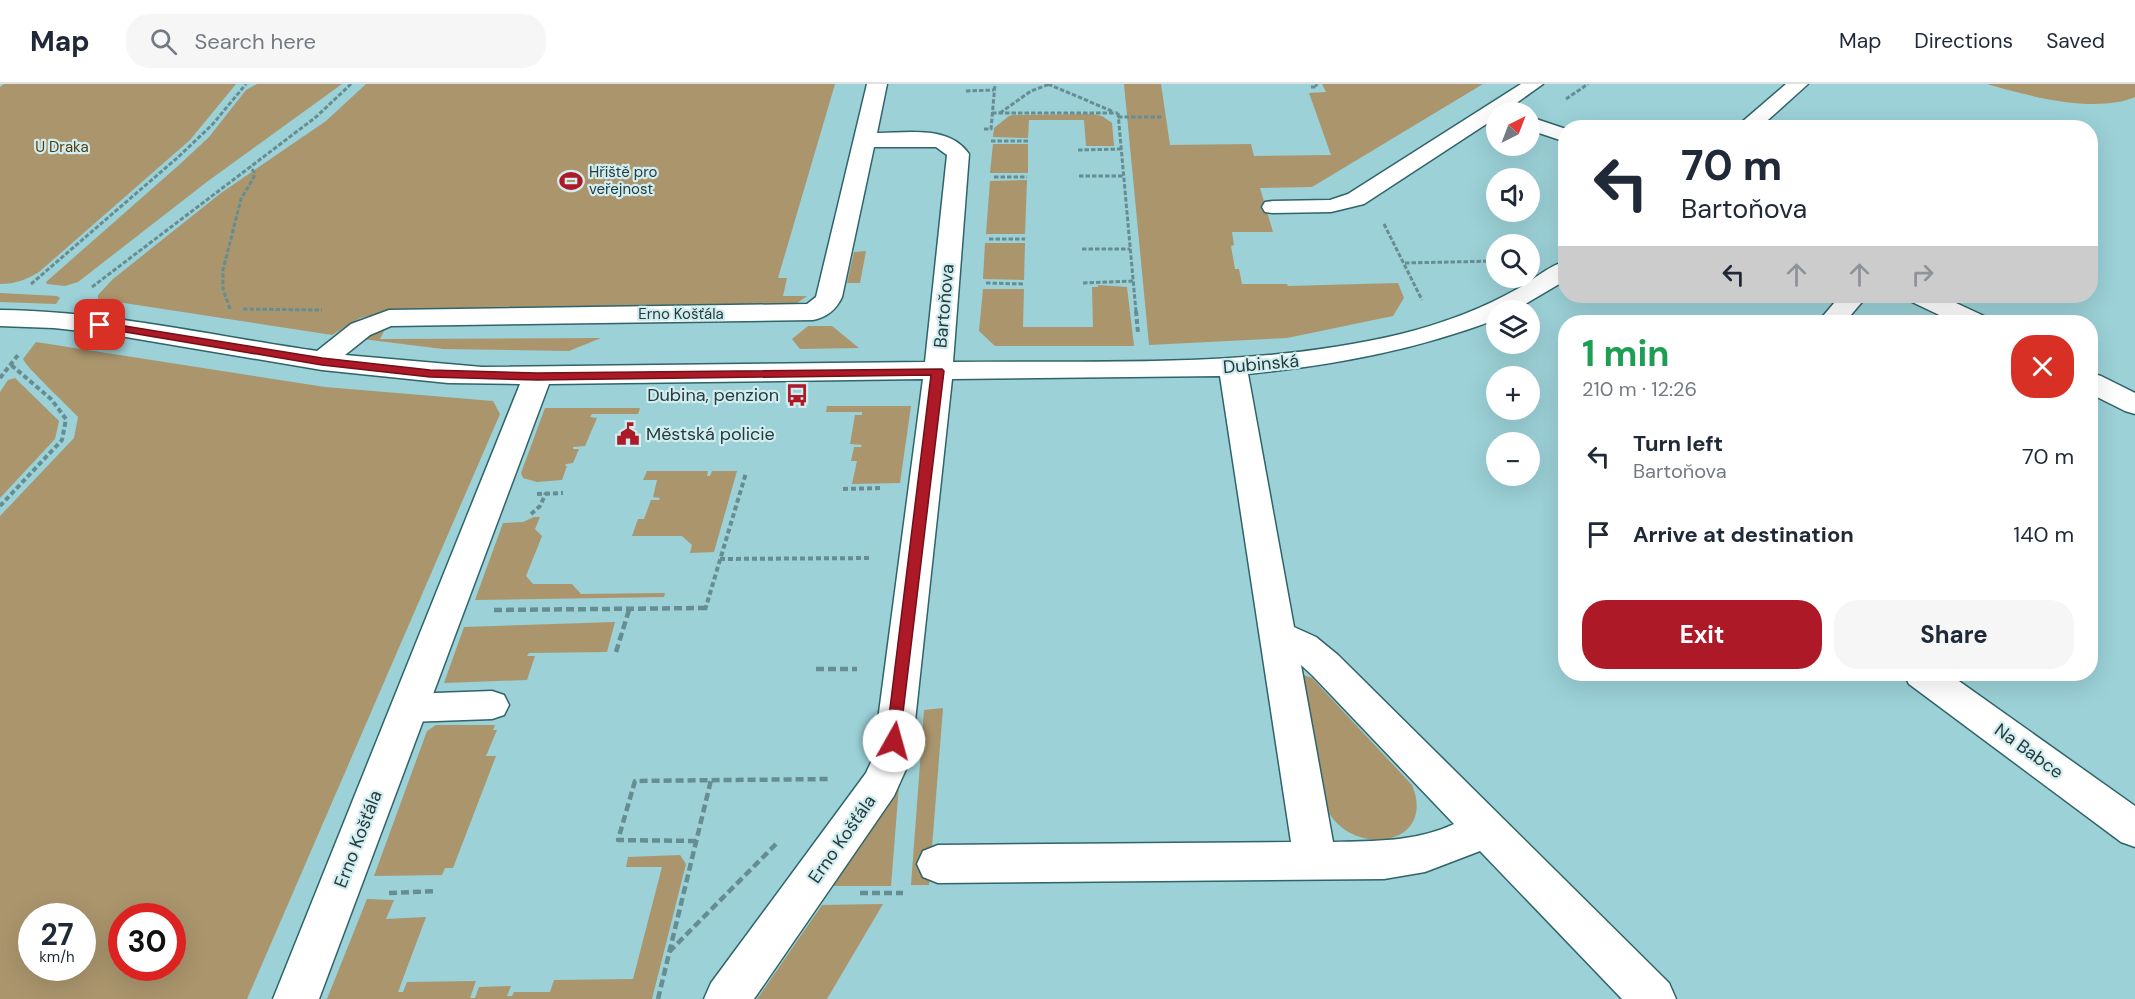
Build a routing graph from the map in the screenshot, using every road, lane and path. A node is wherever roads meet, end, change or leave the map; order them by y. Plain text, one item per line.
1 (246, 84) edge
2 (351, 84) edge
3 (877, 84) edge
4 (1049, 84) edge
5 (1316, 84) edge
6 (1534, 84) edge
7 (1577, 84) edge
8 (1588, 84) edge
9 (1798, 84) edge
10 (1584, 86) junction
11 (1311, 87) dead end
12 (994, 90) dead end
13 (966, 91) dead end
14 (1509, 102) edge
15 (1559, 104) dead end
16 (992, 113) dead end
17 (1000, 113) junction
18 (1118, 115) junction
19 (1162, 117) dead end
20 (1486, 118) edge
21 (1754, 120) edge
22 (1540, 127) edge
23 (1558, 133) edge
24 (864, 140) junction
25 (990, 141) dead end
26 (1028, 141) dead end
27 (1121, 149) junction
28 (1078, 150) dead end
29 (250, 167) junction
30 (1079, 176) dead end
31 (1123, 176) junction
32 (988, 177) dead end
33 (1027, 177) dead end
34 (1345, 204) junction
35 (1273, 207) dead end
36 (982, 238) dead end
37 (1025, 239) dead end
38 (1082, 249) dead end
39 (1130, 249) junction
40 (1486, 261) edge
41 (1405, 263) junction
42 (1558, 274) edge
43 (1133, 281) junction
44 (978, 283) dead end
45 (1083, 283) dead end
46 (1024, 284) dead end
47 (37, 290) dead end
48 (84, 293) dead end
49 (1422, 301) dead end
50 (1848, 303) edge
51 (1935, 303) edge
52 (1837, 315) edge
53 (1960, 315) edge
54 (0, 318) edge
55 (388, 318) junction
56 (1138, 338) dead end
57 (322, 362) junction
58 (10, 364) dead end
59 (1233, 367) junction
60 (938, 371) junction
61 (537, 377) junction
62 (2098, 386) edge
63 (2135, 405) edge
64 (746, 473) dead end
65 (0, 506) edge
66 (916, 558) junction
67 (720, 559) junction
68 (490, 610) dead end
69 (629, 610) junction
70 (1278, 636) junction
71 (616, 652) dead end
72 (1932, 681) edge
73 (492, 705) dead end
74 (408, 708) junction
75 (829, 779) dead end
76 (711, 780) junction
77 (1486, 828) junction
78 (2135, 829) edge
79 (696, 841) junction
80 (1315, 860) junction
81 (938, 864) dead end
82 (296, 999) edge
83 (658, 999) edge
84 (727, 999) edge
85 (1653, 999) edge

1 - 47 path
2 - 29 path
3 - 24 street, Erno Košťála
4 - 17 path
4 - 18 path
5 - 11 path
6 - 14 lane
7 - 10 path
8 - 10 path
9 - 21 street
10 - 15 path
12 - 13 path
16 - 17 path
17 - 18 path
18 - 19 path
18 - 27 path
20 - 34 lane
22 - 23 lane
24 - 55 street, Erno Košťála
24 - 60 street, Bartoňova
25 - 26 path
27 - 28 path
27 - 31 path
29 - 48 path
29 - 55 path
30 - 31 path
31 - 39 path
32 - 33 path
34 - 35 lane
34 - 41 path
36 - 37 path
38 - 39 path
39 - 43 path
40 - 41 path
41 - 49 path
42 - 59 street, Dubinská
43 - 45 path
43 - 56 path
44 - 46 path
50 - 52 street
51 - 53 street
54 - 57 street, Bartoňova
55 - 57 street, Erno Košťála
57 - 61 street, Bartoňova
58 - 65 path
59 - 60 street, Dubinská
59 - 70 street
60 - 61 street, Bartoňova
60 - 66 street, Erno Košťála
61 - 74 street, Erno Košťála
62 - 63 street
64 - 67 path
66 - 67 path
66 - 84 street, Erno Košťála
67 - 69 path
68 - 69 path
69 - 71 path
70 - 77 street
70 - 80 street
72 - 78 street, Na Babce
73 - 74 lane
74 - 82 street, Erno Košťála
75 - 76 path
76 - 79 path
76 - 79 path
77 - 80 street
77 - 85 street
79 - 83 path
80 - 81 street

